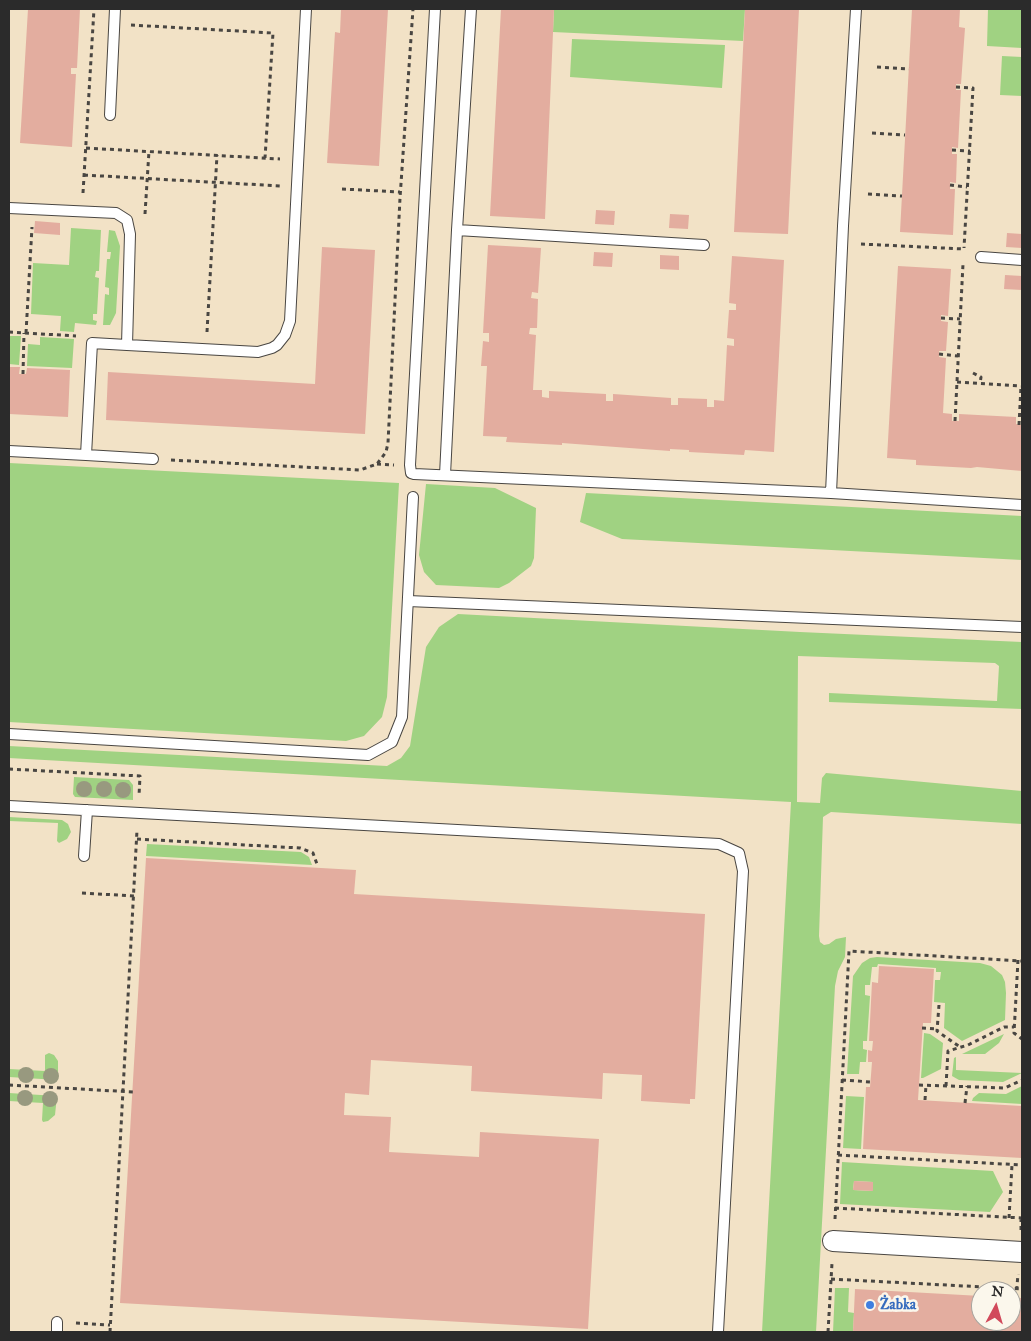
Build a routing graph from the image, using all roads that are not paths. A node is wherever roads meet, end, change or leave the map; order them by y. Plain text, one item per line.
1 (116, 9) edge
2 (306, 9) edge
3 (435, 9) edge
4 (471, 9) edge
5 (856, 9) edge
6 (110, 114) dead end
7 (9, 208) edge
8 (457, 230) junction
9 (704, 245) dead end
10 (981, 257) dead end
11 (1022, 260) edge
12 (126, 345) junction
13 (9, 451) edge
14 (86, 455) junction
15 (153, 459) road end
16 (445, 475) junction
17 (831, 493) junction
18 (414, 497) dead end
19 (1022, 505) edge
20 (408, 601) junction
21 (1022, 627) edge
22 (9, 734) edge
23 (9, 806) edge
24 (87, 810) junction
25 (84, 856) dead end
26 (833, 1241) road end
27 (1022, 1252) edge
28 (718, 1332) edge

1 - 6 lane
2 - 12 lane
3 - 16 lane
4 - 8 lane
5 - 17 lane
7 - 12 lane
8 - 9 lane
8 - 16 lane
10 - 11 lane
12 - 14 lane
13 - 14 lane
14 - 15 lane
16 - 17 lane
17 - 19 lane
18 - 20 lane
20 - 21 lane
20 - 22 lane
23 - 24 lane
24 - 25 lane
24 - 28 lane
26 - 27 street

